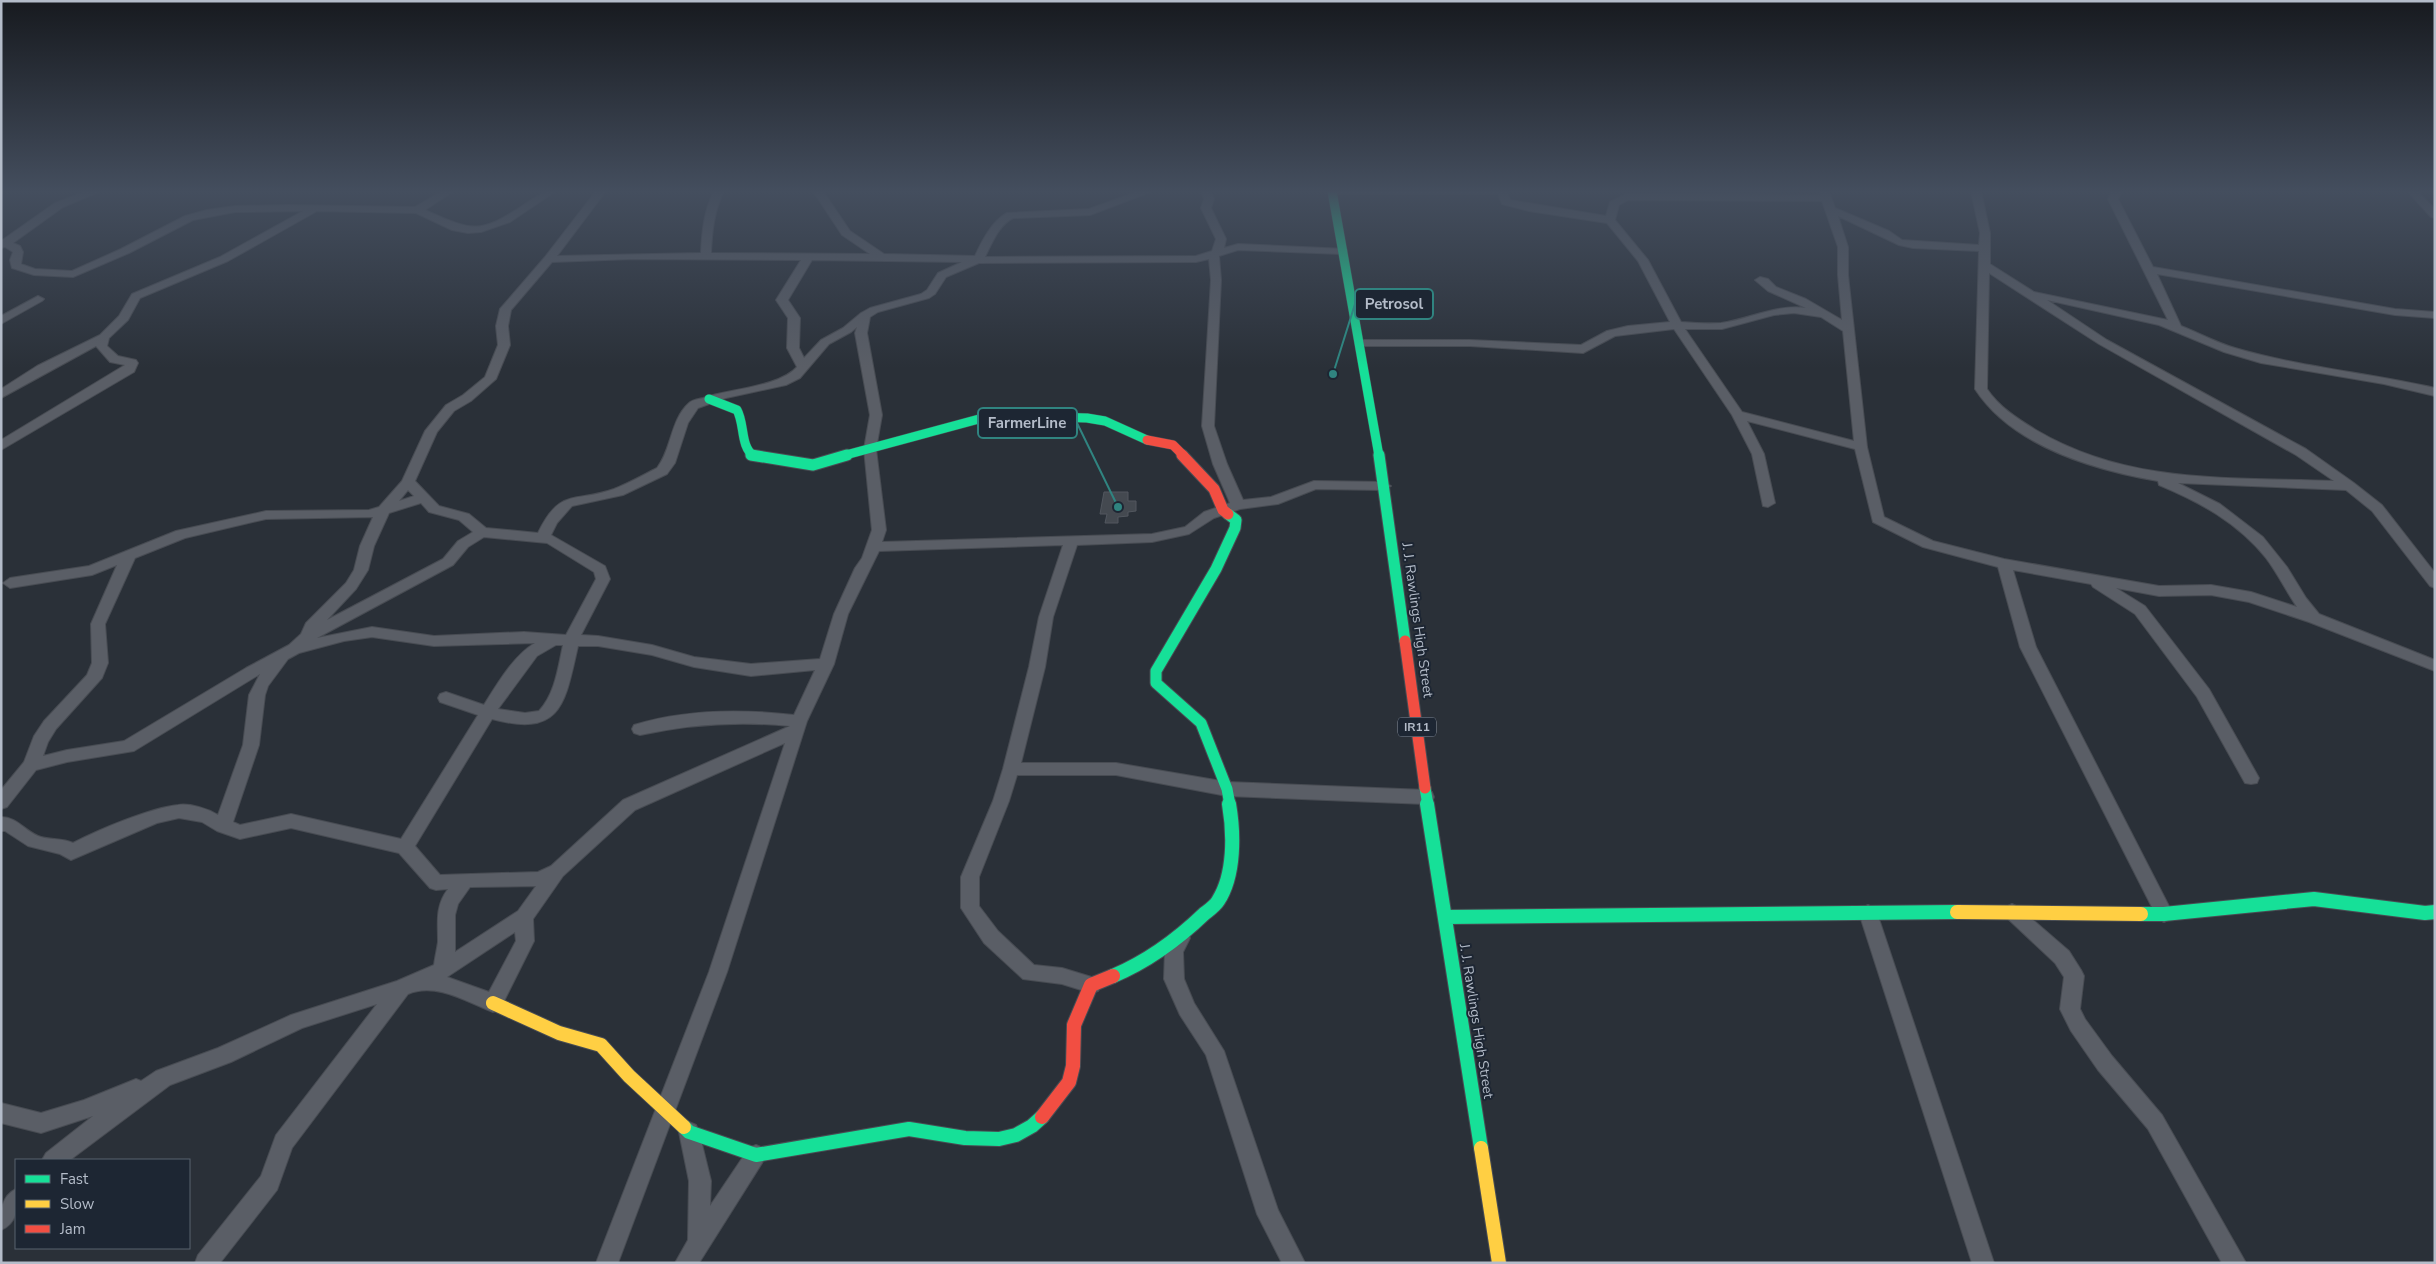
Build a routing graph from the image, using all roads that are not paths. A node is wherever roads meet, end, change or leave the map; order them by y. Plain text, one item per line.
1 (17, 250) edge
2 (127, 250) edge
3 (240, 250) edge
4 (555, 250) edge
5 (706, 250) edge
6 (870, 250) edge
7 (983, 250) edge
8 (1217, 250) edge
9 (1229, 250) edge
10 (1319, 250) edge
11 (1635, 250) edge
12 (1843, 250) edge
13 (1984, 250) edge
14 (2140, 250) edge
15 (1342, 251) joint
16 (1216, 254) junction
17 (706, 256) junction
18 (809, 256) junction
19 (880, 257) junction
20 (549, 259) junction
21 (978, 259) junction
22 (1983, 264) junction
23 (2150, 270) junction
24 (1760, 280) dead end
25 (2024, 292) junction
26 (38, 299) dead end
27 (1802, 301) junction
28 (1794, 310) junction
29 (1823, 314) junction
30 (865, 315) junction
31 (2435, 315) edge
32 (1, 321) edge
33 (1677, 325) junction
34 (2176, 327) junction
35 (1850, 330) junction
36 (104, 338) junction
37 (1360, 343) junction
38 (804, 366) junction
39 (739, 392) junction
40 (2435, 392) edge
41 (1, 394) edge
42 (709, 398) junction
43 (729, 403) junction
44 (1738, 415) junction
45 (1, 446) edge
46 (1861, 447) junction
47 (870, 449) junction
48 (2152, 477) junction
49 (408, 482) junction
50 (1384, 486) junction
51 (2349, 486) junction
52 (422, 498) junction
53 (1768, 502) dead end
54 (1238, 506) junction
55 (384, 508) junction
56 (1223, 510) junction
57 (482, 532) junction
58 (544, 538) junction
59 (1072, 539) junction
60 (873, 546) junction
61 (129, 555) junction
62 (2004, 564) junction
63 (2091, 579) junction
64 (10, 583) dead end
65 (2435, 583) edge
66 (2314, 618) junction
67 (308, 636) junction
68 (572, 639) junction
69 (554, 640) junction
70 (289, 651) junction
71 (826, 664) junction
72 (2435, 666) edge
73 (446, 698) dead end
74 (488, 713) junction
75 (798, 726) junction
76 (640, 729) dead end
77 (31, 765) junction
78 (1011, 769) junction
79 (2251, 778) dead end
80 (1227, 790) junction
81 (1426, 797) junction
82 (1, 802) edge
83 (1, 824) edge
84 (223, 826) junction
85 (405, 847) junction
86 (557, 871) junction
87 (465, 880) junction
88 (2012, 912) junction
89 (1868, 913) junction
90 (2164, 914) junction
91 (524, 917) junction
92 (1446, 917) junction
93 (2431, 917) edge
94 (1185, 933) junction
95 (442, 970) junction
96 (410, 984) junction
97 (1091, 985) junction
98 (493, 1003) junction
99 (163, 1078) junction
100 (666, 1109) junction
101 (1, 1113) edge
102 (689, 1132) junction
103 (756, 1155) junction
104 (54, 1159) edge
105 (15, 1201) edge
106 (1, 1219) edge
107 (699, 1240) junction
108 (206, 1263) edge
109 (607, 1263) edge
110 (686, 1263) edge
111 (1294, 1263) edge
112 (1499, 1263) edge
113 (1983, 1263) edge
114 (2235, 1263) edge

1 - 2 street
3 - 36 street
4 - 20 street
5 - 17 street
6 - 19 street
7 - 21 street
8 - 16 street
9 - 16 street
10 - 15 street
11 - 33 street
12 - 35 street
13 - 22 street
14 - 23 street
15 - 37 street, J. J. Rawlings High Street / IR11
16 - 21 street
16 - 54 street
17 - 18 street
17 - 20 street
18 - 19 street
18 - 38 street
19 - 21 street
20 - 49 street
21 - 30 street
22 - 25 street
22 - 48 street
23 - 31 street
23 - 34 street
24 - 27 street
25 - 34 street
25 - 51 street
26 - 32 street
27 - 28 street
27 - 29 street
28 - 29 street
28 - 33 street
29 - 35 street
30 - 38 street
30 - 47 street
33 - 37 street
33 - 44 street
34 - 40 street
35 - 46 street
36 - 41 street
36 - 45 street
37 - 50 street, J. J. Rawlings High Street / IR11
38 - 39 street
39 - 42 street
39 - 43 street
42 - 43 street
42 - 58 street
43 - 47 street
44 - 46 street
44 - 53 street
46 - 62 street
47 - 56 street
47 - 60 street
48 - 51 street
48 - 66 street
49 - 52 street
49 - 55 street
50 - 54 street
50 - 81 street, J. J. Rawlings High Street / IR11
51 - 65 street
52 - 55 street
52 - 57 street
54 - 56 street
55 - 61 street
55 - 67 street
56 - 59 street
56 - 80 street
57 - 58 street
57 - 67 street
58 - 68 street
59 - 60 street
59 - 78 street
60 - 71 street
61 - 64 street
61 - 77 street
62 - 63 street
62 - 90 street
63 - 66 street
63 - 79 street
66 - 72 street
67 - 70 street
68 - 69 street
68 - 71 street
68 - 74 street
69 - 70 street
69 - 74 street
70 - 77 street
70 - 84 street
71 - 75 street
73 - 74 street
74 - 85 street
75 - 76 street
75 - 86 street
75 - 100 street
77 - 82 street
78 - 80 street
78 - 97 street
80 - 81 street
80 - 94 street
81 - 92 street, J. J. Rawlings High Street / IR11
83 - 84 street
84 - 85 street
85 - 87 street
86 - 87 street
86 - 91 street
87 - 95 street
88 - 89 street
88 - 90 street
88 - 114 street
89 - 92 street
89 - 113 street
90 - 93 street
91 - 95 street
91 - 98 street
92 - 112 street, J. J. Rawlings High Street / IR11
94 - 97 street
94 - 111 street
95 - 96 street
96 - 98 street
96 - 99 street
96 - 108 street
97 - 103 street
98 - 100 street
99 - 101 street
99 - 104 street
100 - 102 street
100 - 109 street
102 - 103 street
102 - 107 street
103 - 107 street
105 - 106 street
107 - 110 street

